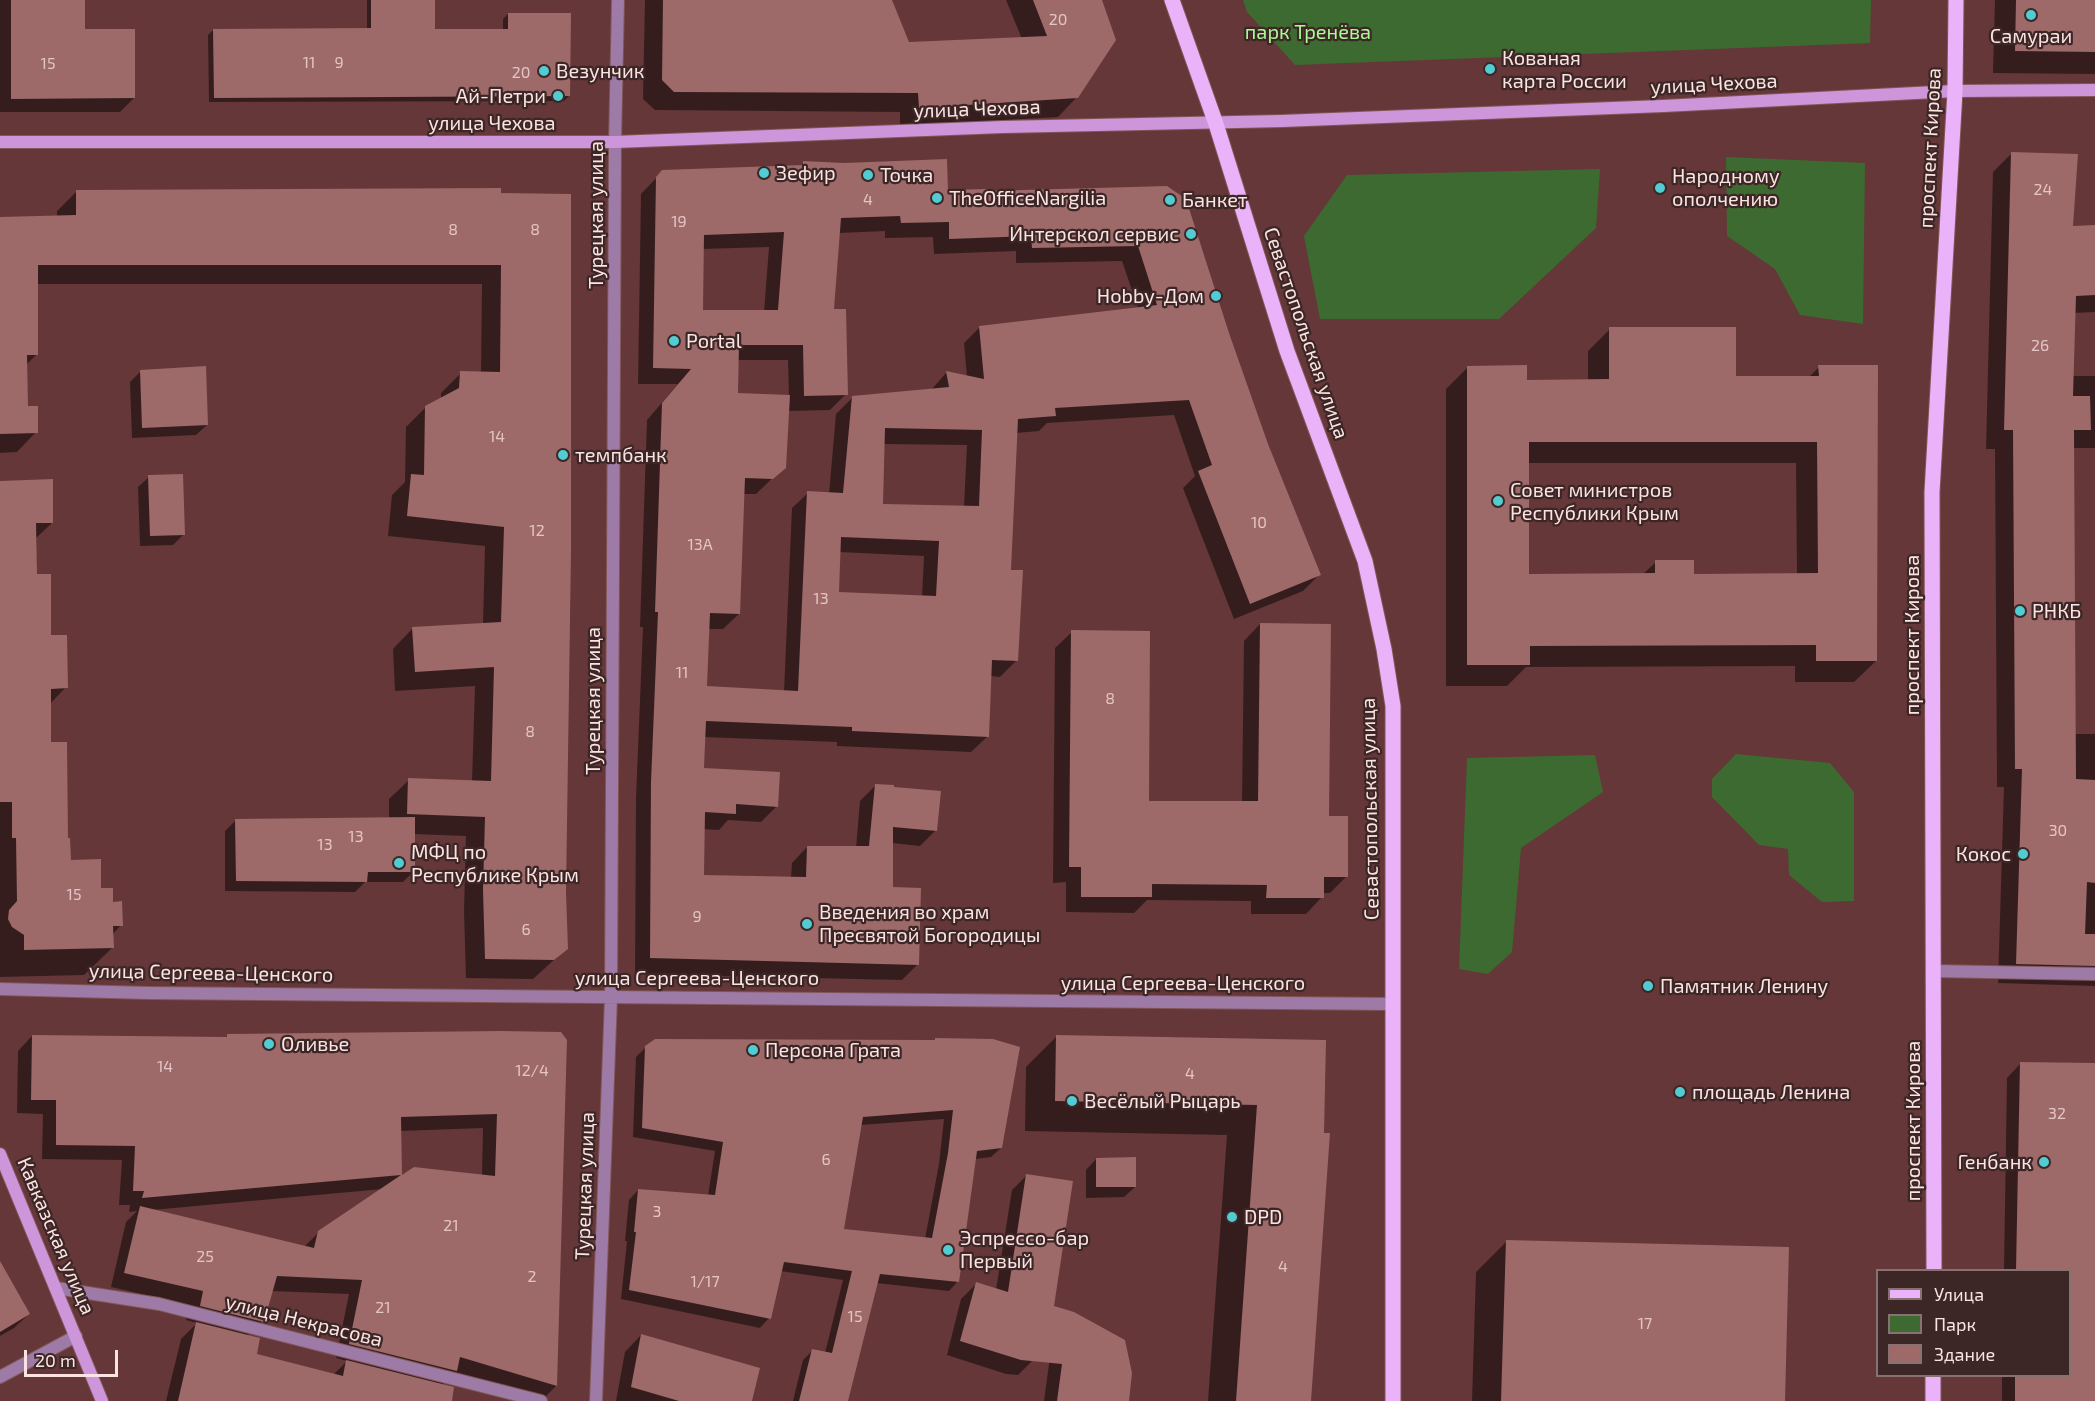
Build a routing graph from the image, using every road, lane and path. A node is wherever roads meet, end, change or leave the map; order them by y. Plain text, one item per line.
1 (618, 0) edge
2 (1172, 0) edge
3 (1956, 0) edge
4 (2095, 90) edge
5 (1955, 91) junction
6 (1216, 124) junction
7 (0, 142) edge
8 (615, 142) junction
9 (1934, 971) junction
10 (2095, 974) edge
11 (0, 989) edge
12 (611, 997) junction
13 (1394, 1004) junction
14 (0, 1154) edge
15 (1934, 1269) edge
16 (56, 1288) junction
17 (76, 1336) junction
18 (0, 1377) edge
19 (1933, 1377) edge
20 (102, 1401) edge
21 (541, 1401) edge
22 (596, 1401) edge
23 (1393, 1401) edge
24 (1933, 1401) edge

1 - 8 street, Турецкая улица
2 - 6 main road, Севастопольская улица
3 - 5 main road, проспект Кирова
4 - 5 main road, улица Чехова
5 - 6 main road, улица Чехова
5 - 9 main road, проспект Кирова
6 - 8 main road, улица Чехова
6 - 13 main road, Севастопольская улица
7 - 8 main road, улица Чехова
8 - 12 street, Турецкая улица
9 - 10 street
9 - 15 main road, проспект Кирова
11 - 12 street, улица Сергеева-Ценского
12 - 13 street, улица Сергеева-Ценского
12 - 22 street, Турецкая улица
13 - 23 main road, Севастопольская улица
14 - 16 main road, Кавказская улица
16 - 17 main road, Кавказская улица
16 - 21 street, улица Некрасова
17 - 18 street
17 - 20 main road, Кавказская улица
19 - 24 main road

